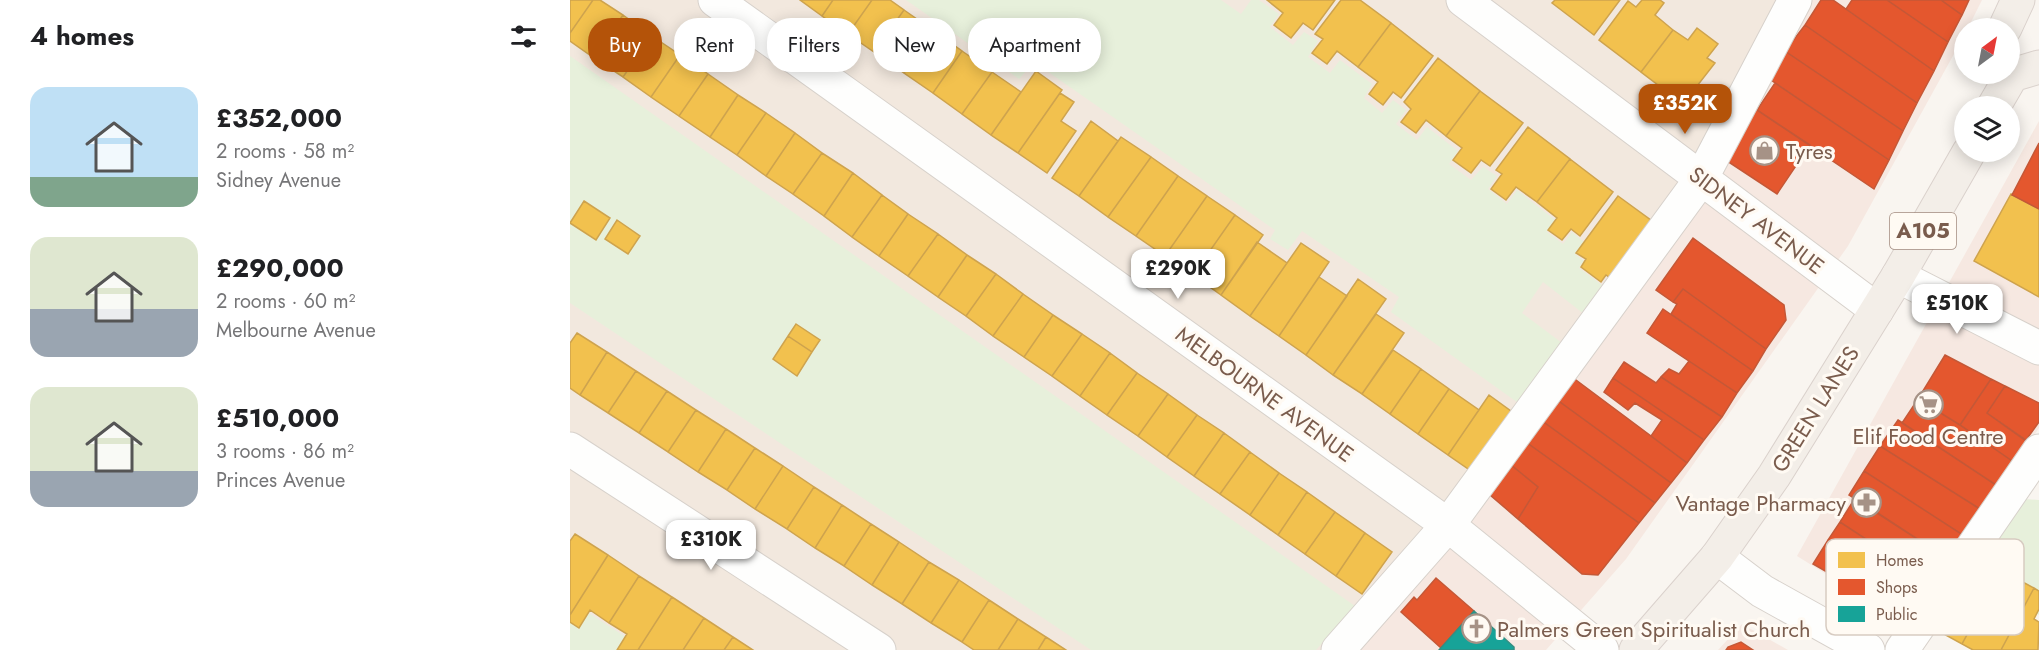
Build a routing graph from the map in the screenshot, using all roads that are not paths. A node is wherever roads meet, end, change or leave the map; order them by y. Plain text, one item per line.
1 (715, 0) edge
2 (1463, 0) edge
3 (1795, 0) edge
4 (2018, 0) edge
5 (2010, 18) edge
6 (1963, 162) edge
7 (1701, 179) junction
8 (1898, 276) junction
9 (1877, 310) junction
10 (2039, 348) edge
11 (570, 449) edge
12 (2039, 452) edge
13 (1448, 525) junction
14 (1979, 539) edge
15 (1717, 557) junction
16 (1826, 627) edge
17 (1841, 635) edge
18 (1912, 635) edge
19 (879, 650) edge
20 (1338, 650) edge
21 (1602, 650) edge
22 (1636, 650) edge
23 (1868, 650) edge
24 (1902, 650) edge

1 - 13 street, MELBOURNE AVENUE
2 - 7 street, SIDNEY AVENUE
3 - 7 street
4 - 5 main road
6 - 8 main road, GREEN LANES / A105
7 - 9 street, SIDNEY AVENUE
7 - 13 street
8 - 9 main road, GREEN LANES / A105
8 - 10 street
9 - 15 main road, GREEN LANES / A105
11 - 19 street
12 - 14 street
13 - 20 street
13 - 21 street, MELBOURNE AVENUE
15 - 16 street
15 - 22 main road, GREEN LANES / A105
17 - 23 street
18 - 24 street

